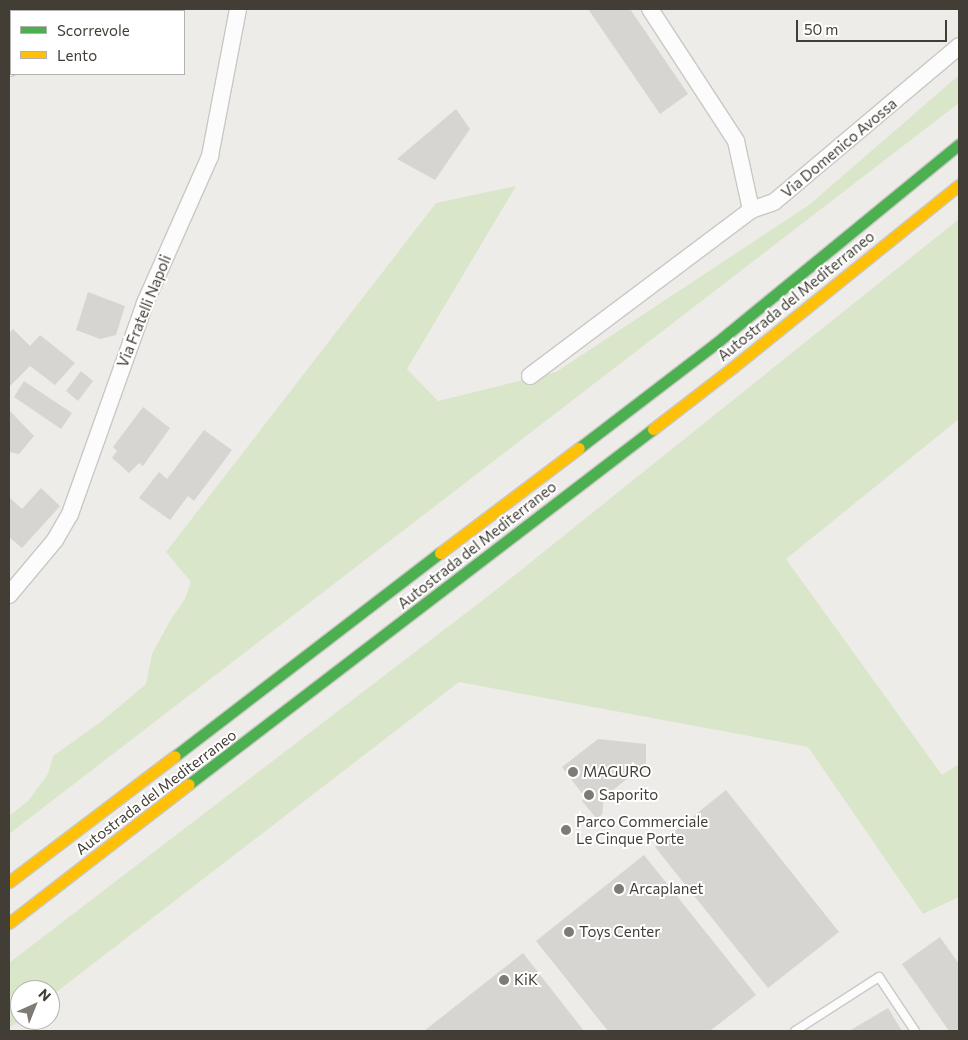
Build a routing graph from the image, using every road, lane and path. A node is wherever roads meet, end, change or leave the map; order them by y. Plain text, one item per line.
1 (238, 9) edge
2 (650, 9) edge
3 (959, 46) edge
4 (959, 144) edge
5 (959, 185) edge
6 (751, 210) junction
7 (530, 376) dead end
8 (9, 595) edge
9 (175, 796) junction
10 (105, 864) dead end
11 (9, 882) edge
12 (75, 887) dead end
13 (12, 928) edge
14 (795, 1031) edge
15 (915, 1031) edge

1 - 8 street, Via Fratelli Napoli
2 - 6 street
3 - 6 street, Via Domenico Avossa
4 - 11 highway, Autostrada del Mediterraneo
5 - 9 highway, Autostrada del Mediterraneo
6 - 7 street, Via Domenico Avossa
9 - 10 highway
9 - 13 highway, Autostrada del Mediterraneo
12 - 13 highway
14 - 15 lane

